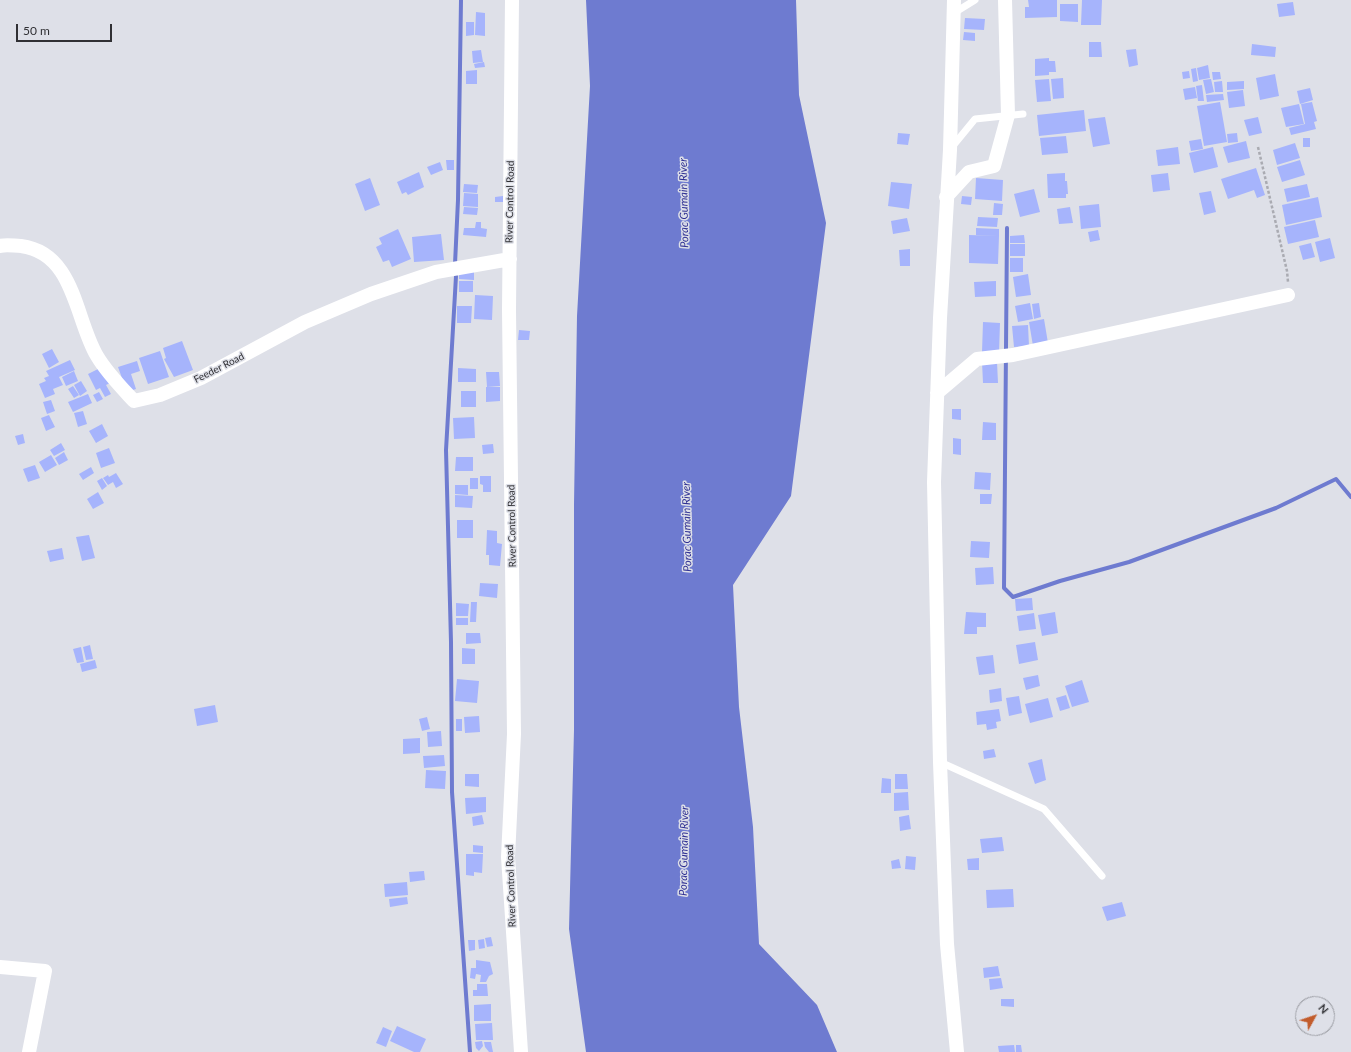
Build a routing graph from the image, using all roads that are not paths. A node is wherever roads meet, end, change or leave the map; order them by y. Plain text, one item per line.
1 (512, 0) edge
2 (975, 0) edge
3 (1005, 0) edge
4 (954, 7) edge
5 (1023, 114) dead end
6 (1008, 115) junction
7 (950, 150) junction
8 (946, 196) junction
9 (0, 246) edge
10 (510, 259) junction
11 (1288, 295) road end
12 (937, 393) junction
13 (940, 762) junction
14 (1102, 876) dead end
15 (0, 967) edge
16 (29, 1052) edge
17 (521, 1052) edge
18 (957, 1052) edge

1 - 10 street, River Control Road
2 - 4 lane
3 - 6 street
4 - 7 street
5 - 6 lane
6 - 7 lane
6 - 8 street
7 - 8 street
8 - 12 street
9 - 10 street, Feeder Road
10 - 17 street, River Control Road
11 - 12 street
12 - 13 street
13 - 14 lane
13 - 18 street
15 - 16 street

